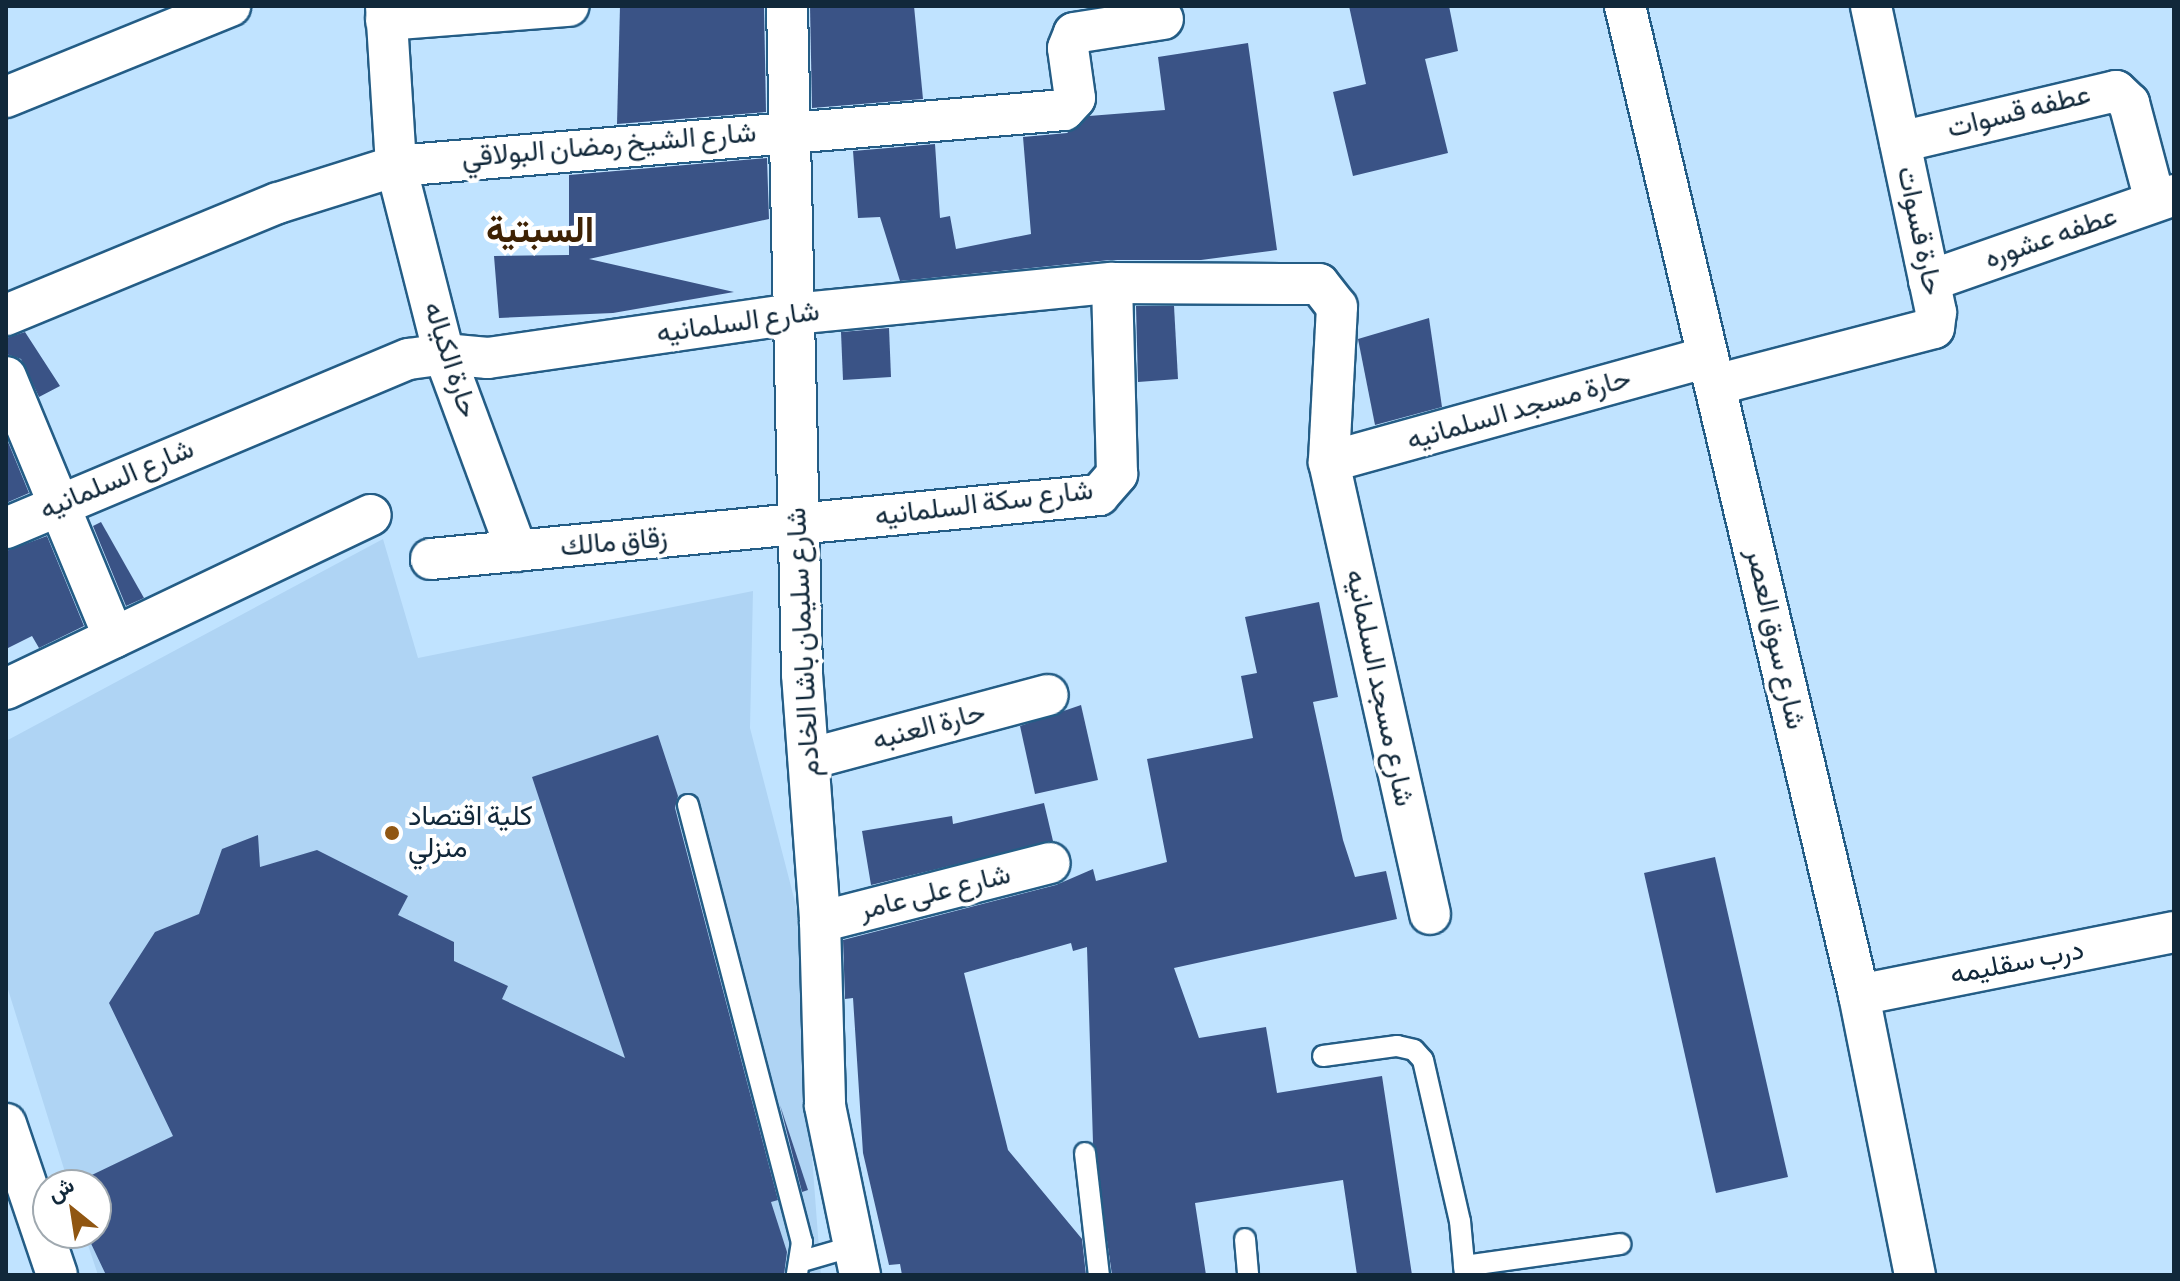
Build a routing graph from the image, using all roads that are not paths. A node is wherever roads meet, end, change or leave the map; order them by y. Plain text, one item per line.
1 (230, 6) edge
2 (568, 6) edge
3 (787, 6) edge
4 (1625, 6) edge
5 (1871, 6) edge
6 (386, 13) edge
7 (1163, 19) dead end
8 (6, 97) edge
9 (789, 129) junction
10 (1900, 142) junction
11 (396, 166) junction
12 (2164, 198) edge
13 (1929, 281) junction
14 (1112, 283) junction
15 (793, 314) junction
16 (6, 315) edge
17 (444, 354) junction
18 (1711, 371) junction
19 (6, 377) edge
20 (1329, 462) junction
21 (59, 505) junction
22 (371, 515) dead end
23 (797, 526) junction
24 (6, 528) edge
25 (517, 551) junction
26 (431, 559) dead end
27 (114, 638) junction
28 (6, 689) edge
29 (1048, 695) dead end
30 (809, 759) junction
31 (688, 805) dead end
32 (1050, 863) dead end
33 (1430, 914) dead end
34 (820, 922) junction
35 (2174, 932) edge
36 (1859, 995) junction
37 (1323, 1056) dead end
38 (6, 1124) edge
39 (1085, 1153) dead end
40 (1245, 1239) dead end
41 (1620, 1244) dead end
42 (857, 1260) edge
43 (800, 1268) edge
44 (1464, 1271) edge
45 (57, 1275) edge
46 (1099, 1275) edge
47 (1248, 1275) edge
48 (1915, 1275) edge

1 - 8 street
2 - 6 street
3 - 9 street, شارع سليمان باشا الخادم
4 - 18 street, شارع سوق العصر
5 - 10 street, حارة قسوات
6 - 11 street, حارة الكياله
7 - 9 street, شارع الشيخ رمضان البولاقي
9 - 11 street, شارع الشيخ رمضان البولاقي
9 - 15 street, شارع سليمان باشا الخادم
10 - 12 street, عطفه قسوات
10 - 13 street, حارة قسوات
11 - 16 street, شارع الشيخ رمضان البولاقي
11 - 17 street, حارة الكياله
12 - 13 street, عطفه عشوره
13 - 18 street, حارة قسوات
14 - 15 street, شارع السلمانيه
14 - 20 street, شارع السلمانيه
14 - 23 street, شارع سكة السلمانيه
15 - 17 street, شارع السلمانيه
15 - 23 street, شارع سليمان باشا الخادم
17 - 21 street, شارع السلمانيه
17 - 25 street, حارة الكياله
18 - 20 street, حارة مسجد السلمانيه
18 - 36 street, شارع سوق العصر
19 - 21 street
20 - 33 street, شارع مسجد السلمانيه
21 - 24 street, شارع السلمانيه
21 - 27 street
22 - 27 street
23 - 25 street, زقاق مالك
23 - 30 street, شارع سليمان باشا الخادم
25 - 26 street, زقاق مالك
27 - 28 street
29 - 30 street, حارة العنبه
30 - 34 street, شارع سليمان باشا الخادم
31 - 43 lane
32 - 34 street, شارع على عامر
34 - 42 street, شارع سليمان باشا الخادم
35 - 36 street, درب سقليمه
36 - 48 street, شارع سوق العصر
37 - 44 lane
38 - 45 street
39 - 46 lane
40 - 47 lane
41 - 44 lane
42 - 43 lane

